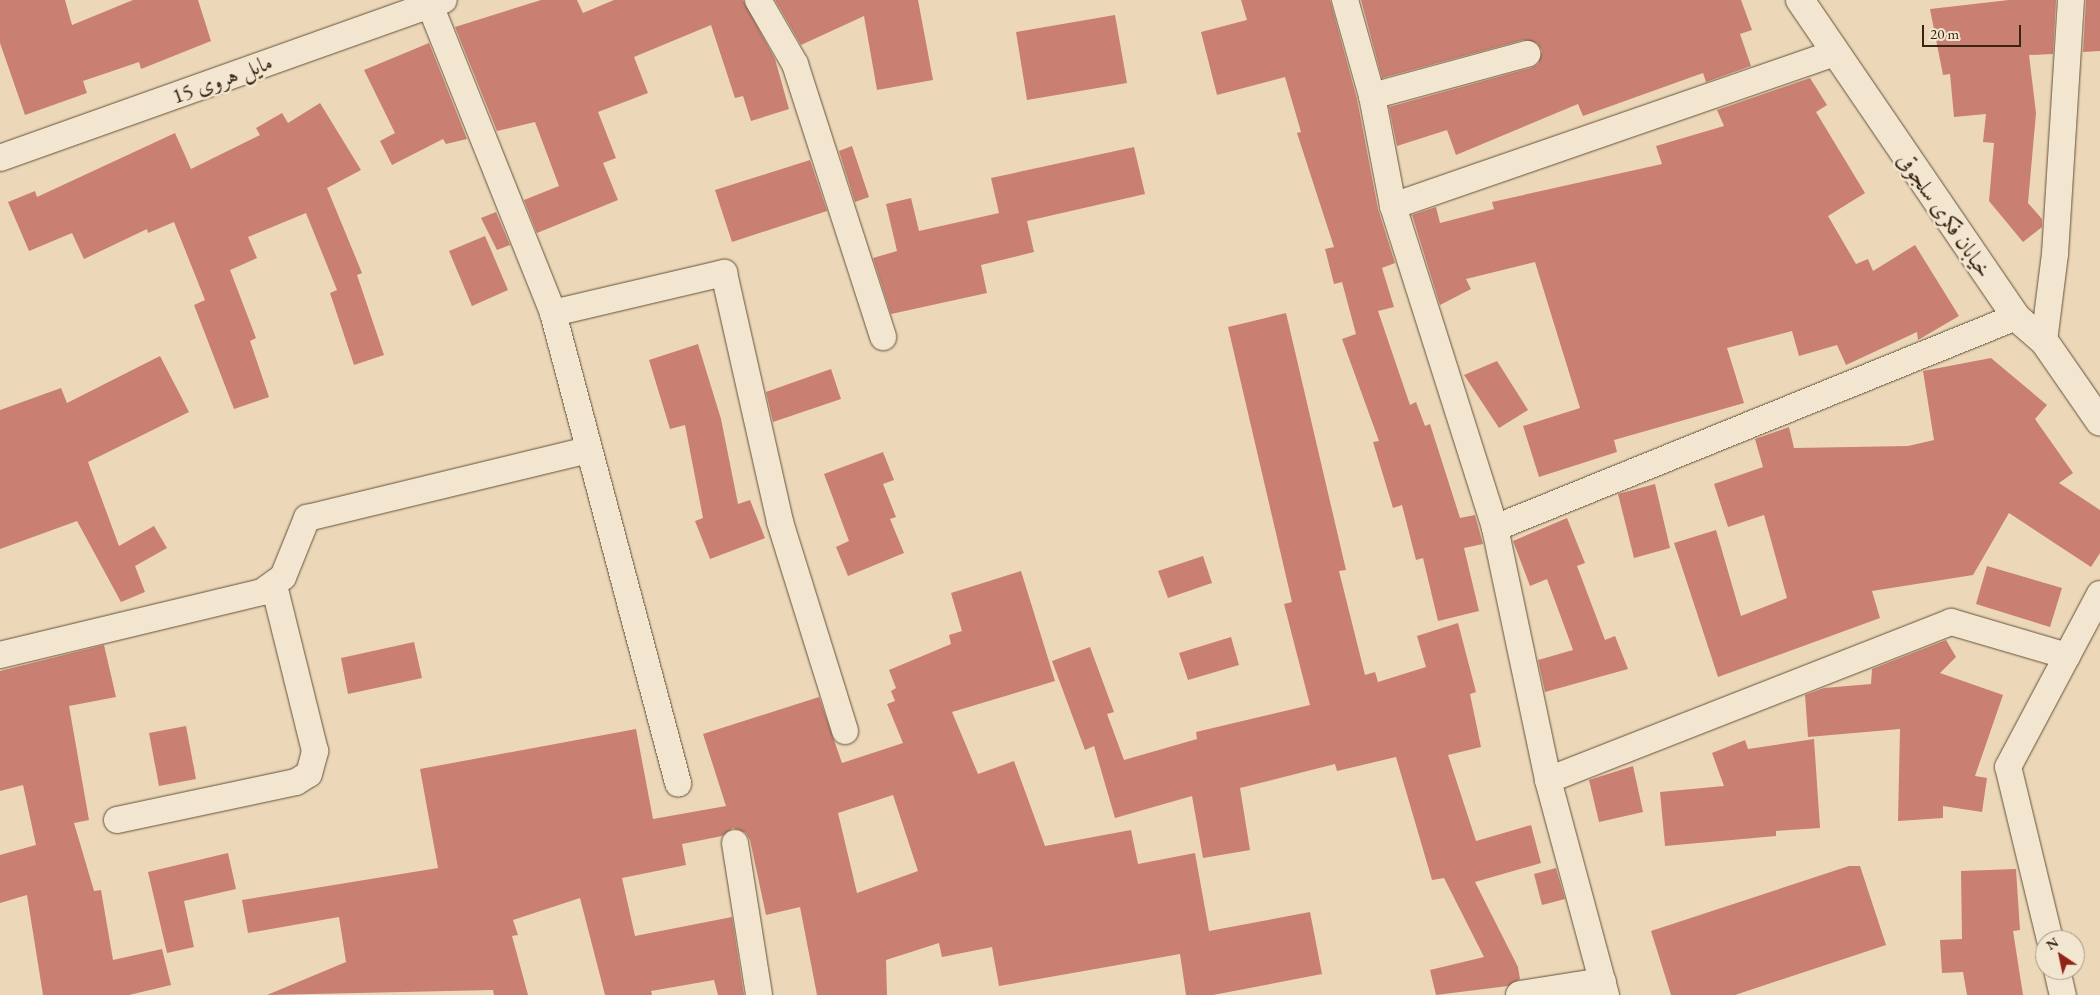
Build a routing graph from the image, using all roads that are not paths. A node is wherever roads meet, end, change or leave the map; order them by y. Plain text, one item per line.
1 (758, 0) edge
2 (1346, 0) edge
3 (1800, 0) edge
4 (2070, 0) edge
5 (434, 2) edge
6 (1527, 54) dead end
7 (1833, 54) junction
8 (1372, 96) junction
9 (0, 158) edge
10 (1393, 206) junction
11 (553, 313) junction
12 (2016, 317) junction
13 (883, 337) dead end
14 (2044, 341) junction
15 (2100, 422) edge
16 (590, 450) junction
17 (1495, 528) junction
18 (274, 585) junction
19 (2100, 594) edge
20 (0, 654) edge
21 (2067, 656) junction
22 (845, 731) dead end
23 (1548, 780) junction
24 (678, 784) dead end
25 (117, 820) dead end
26 (735, 843) dead end
27 (2048, 930) edge
28 (2059, 980) edge
29 (1604, 988) edge
30 (759, 995) edge
31 (1520, 995) edge
32 (2063, 995) edge

1 - 13 street
2 - 8 street
3 - 7 street, خیابان فکری سلجوقی
4 - 14 street
5 - 9 street, مایل هروی 15
5 - 11 street
6 - 8 street
7 - 10 street
7 - 12 street, خیابان فکری سلجوقی
8 - 10 street
10 - 17 street
11 - 16 street
11 - 22 street
12 - 14 street, خیابان فکری سلجوقی
12 - 17 street
14 - 15 street, خیابان فکری سلجوقی
16 - 18 street
16 - 24 street
17 - 23 street
18 - 20 street
18 - 25 street
19 - 21 street
21 - 23 street
21 - 27 street
23 - 29 street
26 - 30 street
28 - 32 street
29 - 31 street

